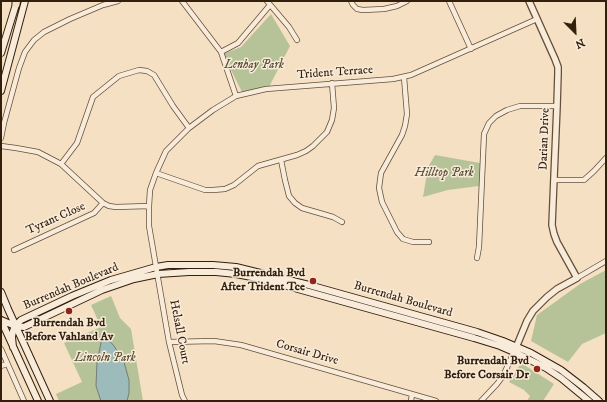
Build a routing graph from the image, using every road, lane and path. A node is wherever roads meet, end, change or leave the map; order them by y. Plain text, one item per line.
1 (25, 1) edge
2 (118, 1) edge
3 (182, 1) edge
4 (351, 1) edge
5 (407, 1) edge
6 (449, 1) edge
7 (529, 1) edge
8 (16, 2) edge
9 (269, 3) edge
10 (537, 19) junction
11 (297, 40) dead end
12 (471, 49) junction
13 (221, 52) junction
14 (1, 53) edge
15 (404, 77) junction
16 (332, 83) junction
17 (1, 91) edge
18 (236, 96) junction
19 (557, 106) junction
20 (189, 128) junction
21 (1, 138) edge
22 (1, 146) edge
23 (606, 158) edge
24 (281, 160) junction
25 (61, 164) junction
26 (156, 173) junction
27 (554, 180) junction
28 (103, 203) junction
29 (149, 206) junction
30 (342, 222) dead end
31 (429, 242) dead end
32 (14, 250) dead end
33 (477, 258) dead end
34 (606, 261) edge
35 (157, 270) junction
36 (577, 278) junction
37 (1, 292) edge
38 (1, 320) edge
39 (16, 326) junction
40 (169, 342) junction
41 (13, 347) junction
42 (1, 349) edge
43 (515, 349) junction
44 (7, 364) junction
45 (1, 366) edge
46 (412, 394) junction
47 (24, 401) edge
48 (38, 401) edge
49 (50, 401) edge
50 (184, 401) edge
51 (411, 401) edge
52 (436, 401) edge
53 (481, 401) edge
54 (589, 401) edge
55 (599, 401) edge

1 - 17 main road
2 - 21 street
3 - 13 street
4 - 5 street
6 - 12 street
7 - 10 street, Darian Drive
8 - 14 main road
9 - 11 street
9 - 13 street
10 - 12 street, Trident Terrace
10 - 19 street, Darian Drive
12 - 15 street, Trident Terrace
13 - 18 street
15 - 16 street, Trident Terrace
15 - 31 street
16 - 18 street, Trident Terrace
16 - 24 street
18 - 20 street, Trident Terrace
19 - 27 street, Darian Drive
19 - 33 street
20 - 25 street
20 - 26 street, Trident Terrace
22 - 25 street
23 - 27 street
24 - 26 street
24 - 30 street
25 - 28 street
26 - 29 street, Trident Terrace
27 - 36 street, Darian Drive
28 - 29 street
28 - 32 street, Tyrant Close
29 - 35 street, Trident Terrace
34 - 36 street
35 - 39 main road, Burrendah Boulevard
35 - 40 street, Helsall Court
35 - 43 main road, Burrendah Boulevard
36 - 43 street
37 - 39 main road
38 - 39 main road
38 - 41 main road
39 - 41 main road
39 - 49 main road
40 - 46 street, Corsair Drive
40 - 50 street, Helsall Court
41 - 48 main road
42 - 44 street
43 - 53 street
43 - 54 main road, Burrendah Boulevard
43 - 55 main road, Burrendah Boulevard
44 - 45 street
44 - 47 street
46 - 51 street
46 - 52 street, Corsair Drive

